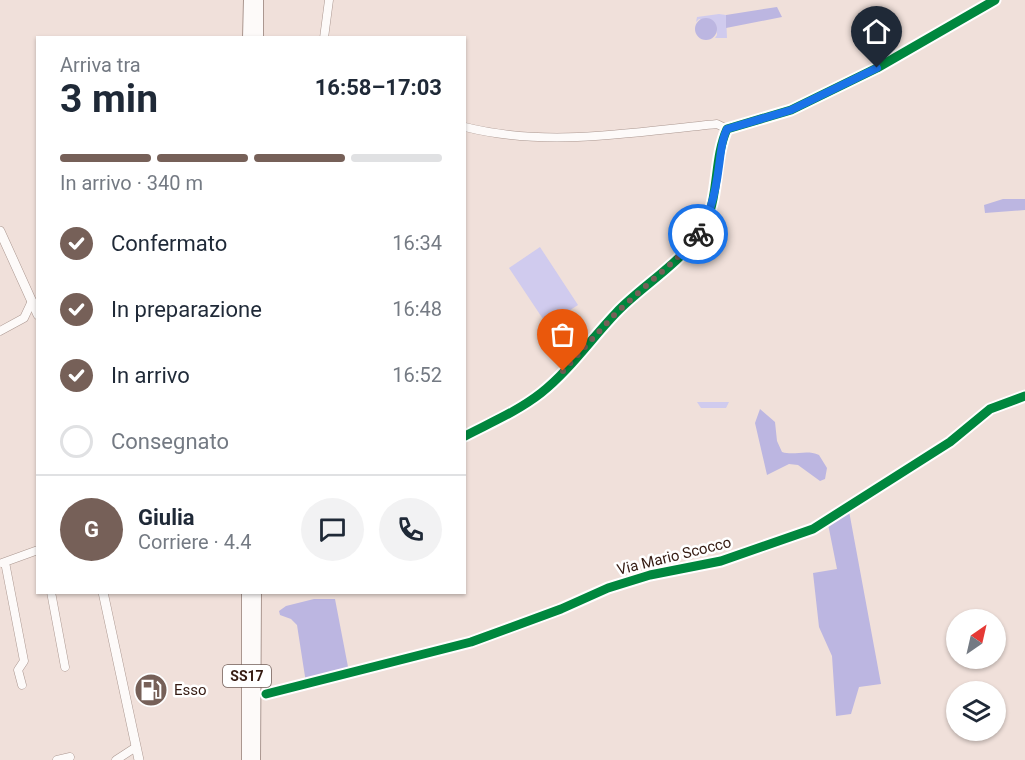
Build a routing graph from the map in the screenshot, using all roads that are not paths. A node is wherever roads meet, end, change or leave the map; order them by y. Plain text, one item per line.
1 (249, 0) edge
2 (258, 0) edge
3 (328, 0) edge
4 (995, 0) edge
5 (248, 36) edge
6 (258, 36) edge
7 (324, 36) edge
8 (466, 127) edge
9 (727, 129) junction
10 (0, 231) edge
11 (32, 301) junction
12 (36, 310) edge
13 (0, 332) edge
14 (1025, 396) edge
15 (466, 435) edge
16 (36, 551) edge
17 (2, 562) edge
18 (51, 594) edge
19 (103, 594) edge
20 (247, 594) edge
21 (256, 594) edge
22 (65, 667) dead end
23 (22, 685) dead end
24 (267, 694) dead end
25 (136, 747) junction
26 (70, 757) dead end
27 (57, 760) edge
28 (116, 760) edge
29 (139, 760) edge
30 (247, 760) edge
31 (255, 760) edge

1 - 5 highway
2 - 6 highway
3 - 7 street
4 - 9 street
8 - 9 street
9 - 15 street
10 - 11 main road
11 - 12 main road
11 - 13 street
14 - 24 street, Via Mario Scocco
16 - 17 street
17 - 23 street
18 - 22 street
19 - 25 main road
20 - 30 highway, SS17
21 - 31 highway, SS17
25 - 28 street
25 - 29 main road
26 - 27 street

